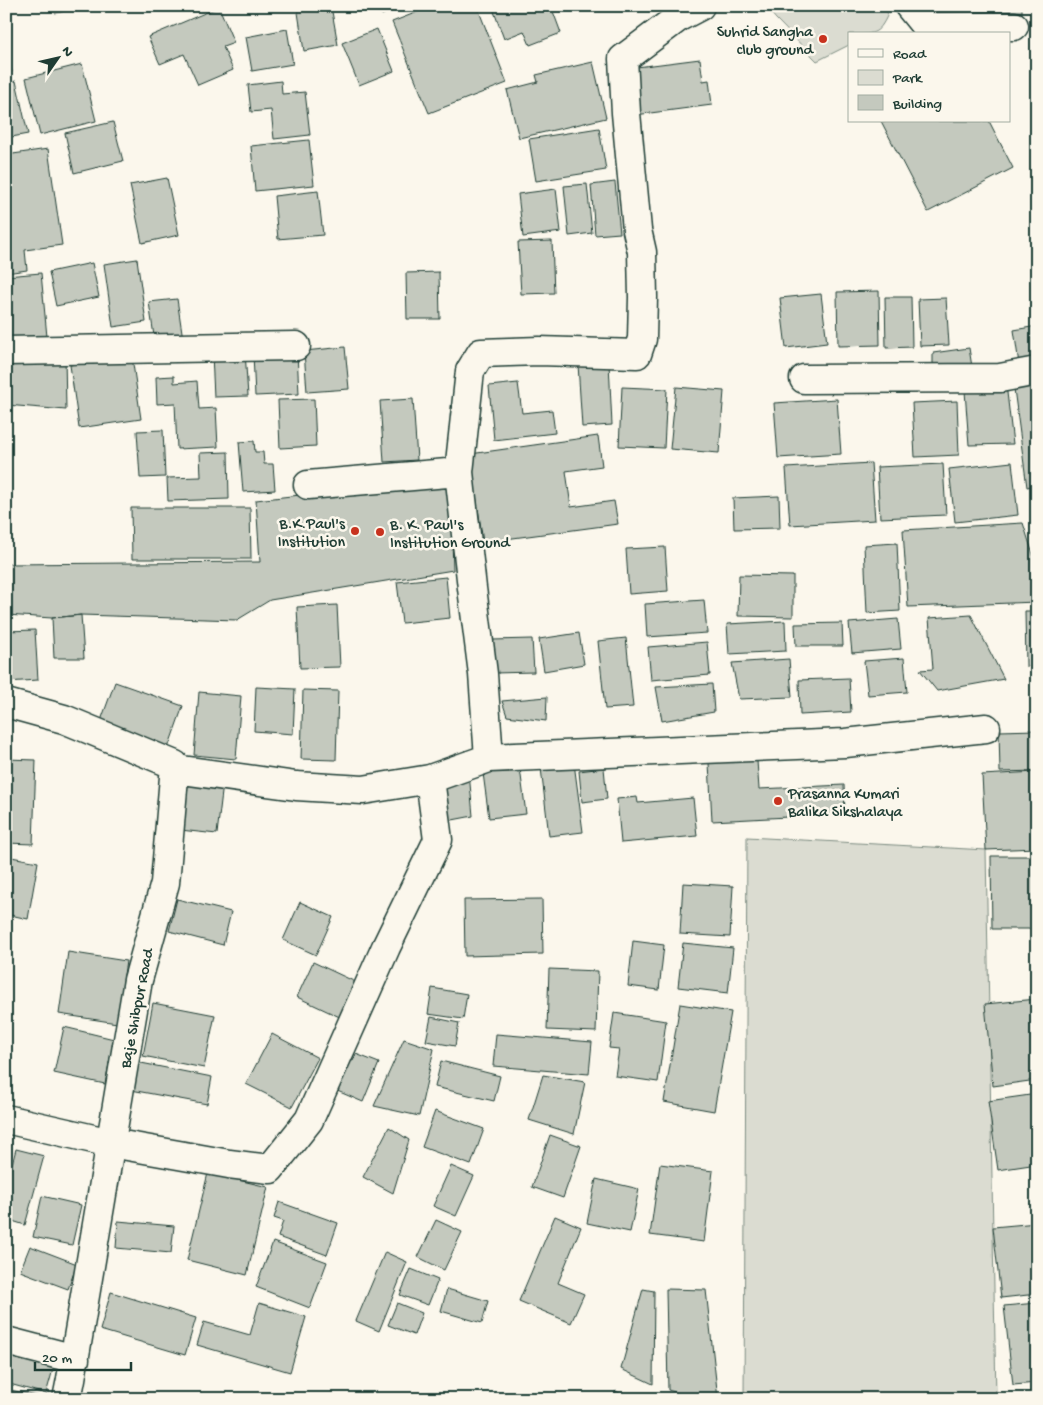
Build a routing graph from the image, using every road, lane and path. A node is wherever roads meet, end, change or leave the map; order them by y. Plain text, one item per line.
1 (700, 6) edge
2 (909, 6) edge
3 (1014, 26) dead end
4 (296, 346) dead end
5 (6, 351) edge
6 (1037, 371) edge
7 (804, 379) dead end
8 (459, 472) junction
9 (308, 485) dead end
10 (6, 703) edge
11 (986, 728) dead end
12 (489, 758) junction
13 (175, 769) junction
14 (430, 779) junction
15 (6, 1119) edge
16 (111, 1143) junction
17 (6, 1340) edge
18 (75, 1359) junction
19 (67, 1399) edge

1 - 8 street
2 - 3 street
4 - 5 street
6 - 7 street
8 - 9 street
8 - 12 street
10 - 13 street
11 - 12 street
12 - 14 street
13 - 14 street
13 - 16 street, Baje Shibpur Road
14 - 16 street
15 - 16 street
16 - 18 street, Baje Shibpur Road
17 - 18 street
18 - 19 street, Baje Shibpur Road

